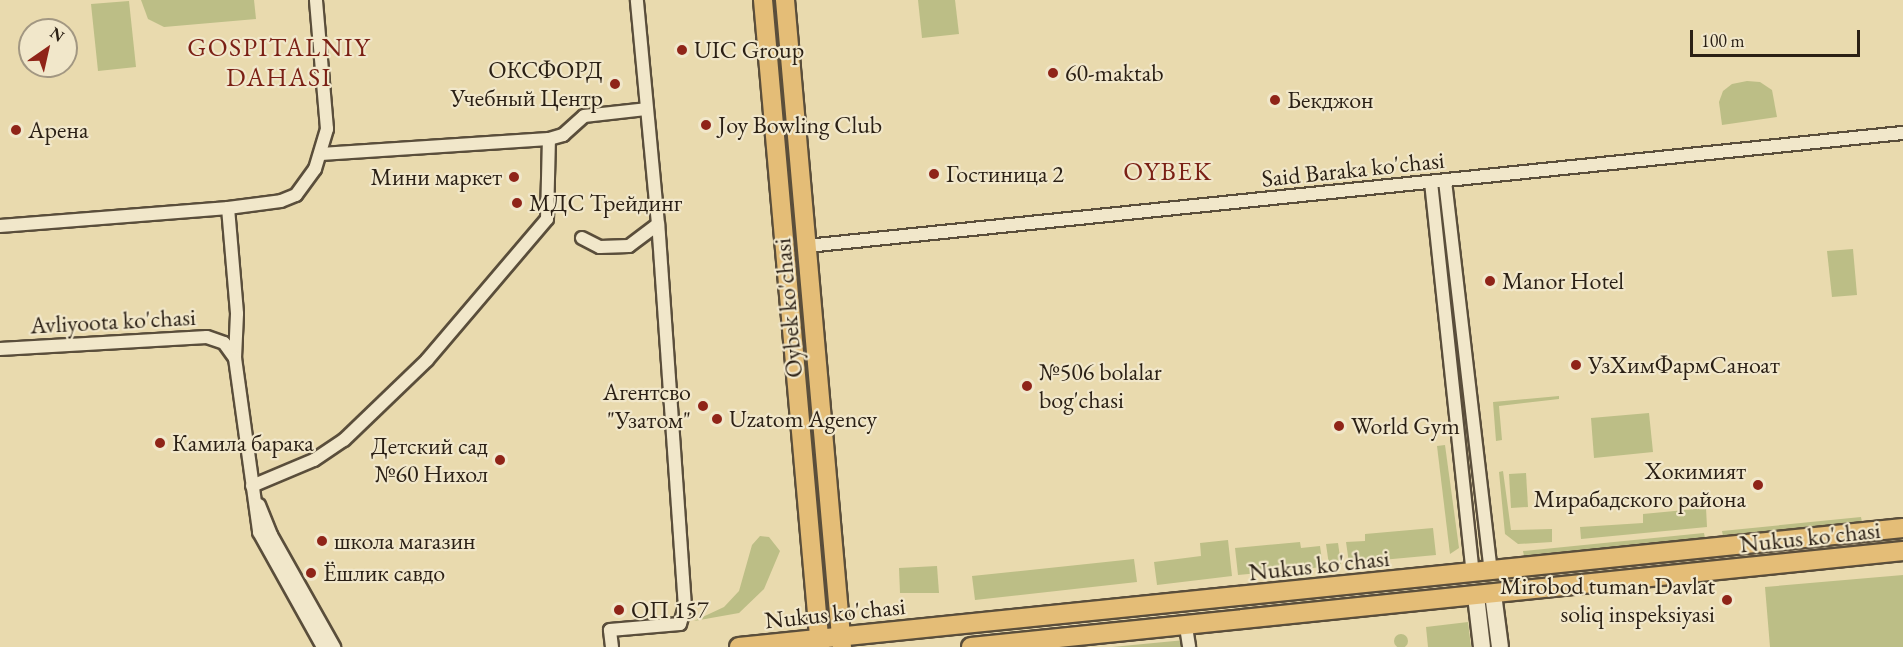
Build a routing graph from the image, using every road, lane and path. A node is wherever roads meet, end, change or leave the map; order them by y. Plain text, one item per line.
1 (316, 0) edge
2 (637, 0) edge
3 (763, 0) edge
4 (785, 0) edge
5 (646, 109) junction
6 (1903, 133) edge
7 (549, 139) junction
8 (321, 154) junction
9 (1445, 181) junction
10 (1431, 182) junction
11 (228, 208) junction
12 (658, 224) junction
13 (0, 226) edge
14 (582, 238) dead end
15 (807, 246) junction
16 (237, 320) junction
17 (207, 337) junction
18 (0, 349) edge
19 (235, 358) junction
20 (252, 486) junction
21 (1903, 528) edge
22 (1903, 551) edge
23 (1482, 572) junction
24 (1485, 595) junction
25 (1186, 627) junction
26 (842, 642) edge
27 (820, 643) edge
28 (990, 646) edge
29 (323, 647) edge
30 (334, 647) edge
31 (612, 647) edge
32 (739, 647) edge
33 (971, 647) edge
34 (1189, 647) edge
35 (1482, 647) edge
36 (1500, 647) edge

1 - 8 street
2 - 5 street
3 - 27 main road, Oybek ko'chasi
4 - 15 main road, Oybek ko'chasi
5 - 7 street
5 - 12 street
6 - 9 street, Said Baraka ko'chasi
7 - 8 street
7 - 20 street
8 - 11 street
9 - 10 street, Said Baraka ko'chasi
9 - 23 street
10 - 15 street, Said Baraka ko'chasi
10 - 23 street
11 - 13 street
11 - 16 street
12 - 14 street
12 - 31 street
15 - 26 main road, Oybek ko'chasi
16 - 17 street
16 - 19 street
17 - 18 street, Avliyoota ko'chasi
17 - 19 street, Avliyoota ko'chasi
19 - 20 street
20 - 29 street
20 - 30 street
21 - 23 main road, Nukus ko'chasi
22 - 24 main road, Nukus ko'chasi
23 - 24 main road
23 - 26 main road, Nukus ko'chasi
24 - 25 main road, Nukus ko'chasi
24 - 35 street
24 - 36 street
25 - 28 main road, Nukus ko'chasi
25 - 34 street
26 - 27 main road, Nukus ko'chasi
27 - 32 main road, Nukus ko'chasi
28 - 33 main road, Nukus ko'chasi

